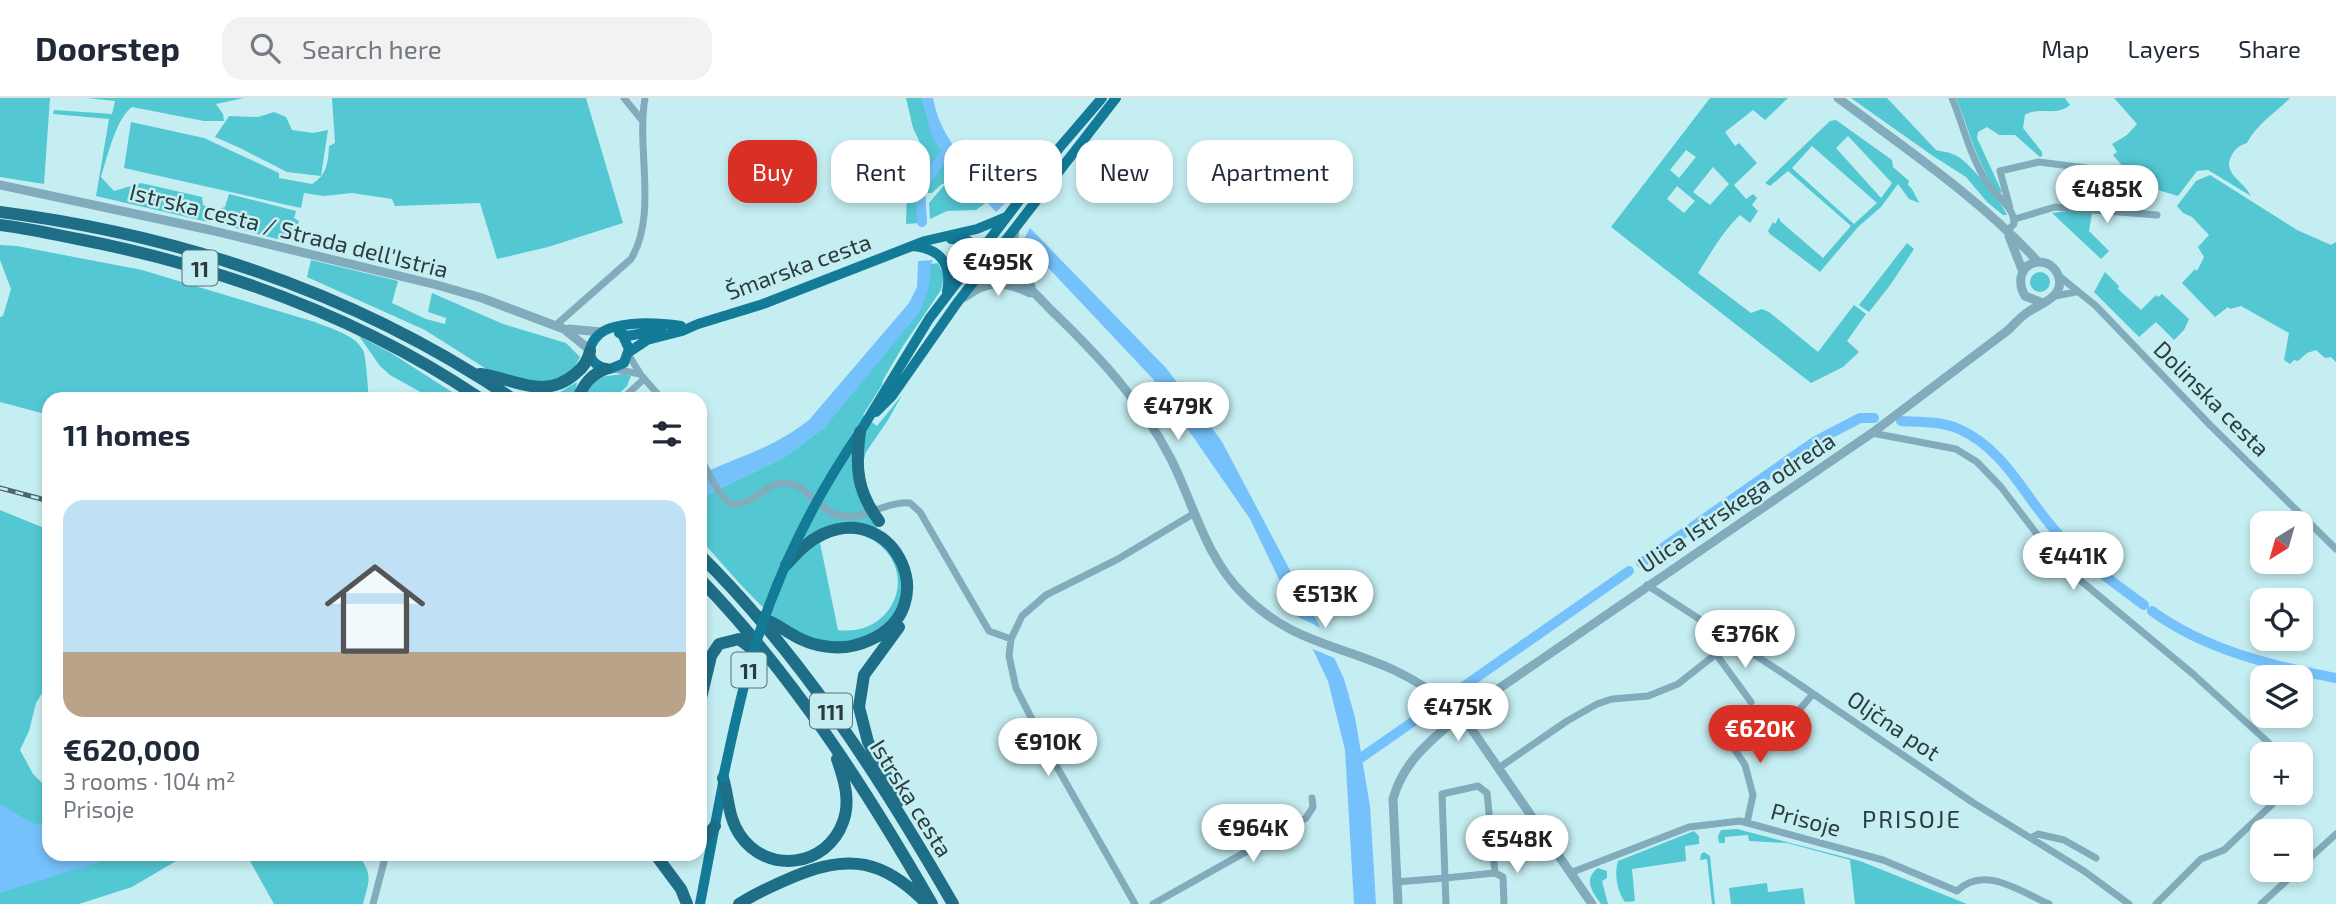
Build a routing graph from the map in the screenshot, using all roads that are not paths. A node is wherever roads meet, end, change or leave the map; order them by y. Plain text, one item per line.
1 (624, 98) edge
2 (645, 98) edge
3 (1101, 98) edge
4 (1116, 98) edge
5 (1838, 98) edge
6 (1952, 98) edge
7 (641, 119) junction
8 (2086, 168) dead end
9 (0, 185) edge
10 (0, 212) edge
11 (2013, 215) junction
12 (2157, 215) dead end
13 (1008, 216) junction
14 (0, 225) edge
15 (1015, 226) junction
16 (2007, 231) junction
17 (938, 238) junction
18 (911, 246) junction
19 (982, 248) junction
20 (993, 256) junction
21 (2038, 262) junction
22 (2023, 272) junction
23 (2059, 276) junction
24 (2076, 292) junction
25 (947, 295) junction
26 (1038, 296) junction
27 (2025, 296) junction
28 (2055, 296) junction
29 (957, 303) junction
30 (2042, 303) junction
31 (2019, 319) junction
32 (698, 324) junction
33 (681, 326) junction
34 (560, 327) junction
35 (603, 332) junction
36 (623, 336) junction
37 (590, 350) junction
38 (628, 353) junction
39 (610, 369) junction
40 (476, 374) junction
41 (643, 377) junction
42 (469, 392) edge
43 (503, 392) edge
44 (581, 392) edge
45 (629, 392) edge
46 (656, 392) edge
47 (868, 419) junction
48 (860, 432) junction
49 (1872, 433) junction
50 (707, 471) edge
51 (1193, 514) junction
52 (877, 521) junction
53 (2336, 549) edge
54 (707, 563) edge
55 (785, 565) junction
56 (1647, 585) junction
57 (707, 587) edge
58 (755, 615) junction
59 (1011, 639) junction
60 (1736, 642) junction
61 (1716, 654) junction
62 (779, 669) junction
63 (707, 673) edge
64 (1813, 694) junction
65 (1751, 702) dead end
66 (1452, 707) junction
67 (1469, 709) junction
68 (1715, 720) dead end
69 (1450, 724) junction
70 (1468, 724) junction
71 (1788, 741) dead end
72 (2268, 742) edge
73 (833, 745) junction
74 (1503, 765) dead end
75 (723, 778) junction
76 (1312, 798) dead end
77 (2271, 805) edge
78 (900, 812) junction
79 (1746, 823) junction
80 (715, 826) junction
81 (2336, 834) edge
82 (707, 836) edge
83 (2031, 838) junction
84 (2313, 855) edge
85 (2096, 858) dead end
86 (384, 861) edge
87 (660, 861) edge
88 (1495, 873) junction
89 (1570, 873) junction
90 (1444, 878) junction
91 (1396, 882) junction
92 (2284, 882) edge
93 (373, 904) edge
94 (687, 904) edge
95 (700, 904) edge
96 (739, 904) edge
97 (930, 904) edge
98 (953, 904) edge
99 (1135, 904) edge
100 (1142, 904) edge
101 (1153, 904) edge
102 (1398, 904) edge
103 (1446, 904) edge
104 (1504, 904) edge
105 (1592, 904) edge
106 (2049, 904) edge
107 (2129, 904) edge
108 (2155, 904) edge
109 (2261, 904) edge

1 - 7 street
2 - 7 street
3 - 13 main road, 11
4 - 15 main road, 11
5 - 16 street
6 - 11 street
7 - 34 street
8 - 11 street
9 - 34 street, Istrska cesta / Strada dell'Istria
10 - 40 highway, 11
11 - 12 street
11 - 16 street
13 - 17 main road, Šmarska cesta
13 - 19 main road, 11
14 - 42 highway, 11
15 - 20 main road, 11
15 - 26 street
16 - 21 street
16 - 22 street
17 - 18 main road, Šmarska cesta
17 - 19 main road
18 - 25 main road
18 - 32 main road, Šmarska cesta
19 - 20 main road
19 - 25 main road, 11
20 - 26 street
20 - 29 main road, 11
21 - 22 street
21 - 23 street
22 - 27 street
23 - 24 street, Dolinska cesta
23 - 28 street
24 - 28 street
24 - 53 street, Dolinska cesta
25 - 47 main road, 11
26 - 29 street
26 - 51 street
27 - 30 street
27 - 31 street
28 - 30 street
29 - 47 main road, 11
30 - 31 street
31 - 49 street, Ulica Istrskega odreda
32 - 33 main road
32 - 38 main road
33 - 35 main road
33 - 36 main road
34 - 35 street
34 - 37 street
35 - 36 main road
35 - 37 main road
36 - 38 main road
37 - 39 main road
37 - 40 highway
38 - 39 main road
38 - 41 street
39 - 41 street
39 - 44 highway
40 - 43 highway
41 - 45 street
41 - 46 street
47 - 48 main road, 11
48 - 52 highway, bridge
48 - 55 main road, 11, bridge
49 - 56 street, Ulica Istrskega odreda
49 - 72 street
50 - 52 street
51 - 59 street
51 - 66 street
52 - 55 highway
52 - 58 highway
52 - 59 street
52 - 78 highway
54 - 58 highway, Istrska cesta / 111
55 - 75 main road, 11, bridge
56 - 60 street, Oljčna pot
56 - 67 street, Ulica Istrskega odreda
57 - 62 highway, Istrska cesta / 11
58 - 78 highway, Istrska cesta / 111
59 - 99 street
60 - 61 street
60 - 64 street, Oljčna pot
61 - 65 street
61 - 74 street
62 - 63 highway
62 - 73 highway, Istrska cesta / 11
64 - 71 street
64 - 83 street, Oljčna pot
66 - 67 street
66 - 69 street
67 - 70 street
68 - 79 street, Prisoje
69 - 70 street
69 - 91 street
70 - 89 street
73 - 75 highway
73 - 97 highway, Istrska cesta / 111
75 - 80 main road, 11
76 - 101 street
77 - 108 street
78 - 98 highway, Istrska cesta / 111
79 - 89 street, Prisoje
79 - 106 street, Prisoje
80 - 82 highway
80 - 95 main road, 11
81 - 84 street
83 - 85 street, Oljčna pot
83 - 107 street, Oljčna pot
86 - 93 street
87 - 94 highway
88 - 90 street
88 - 90 street
88 - 104 street
89 - 105 street
90 - 91 street
90 - 103 street
91 - 102 street
92 - 109 street
96 - 97 highway
99 - 100 street

